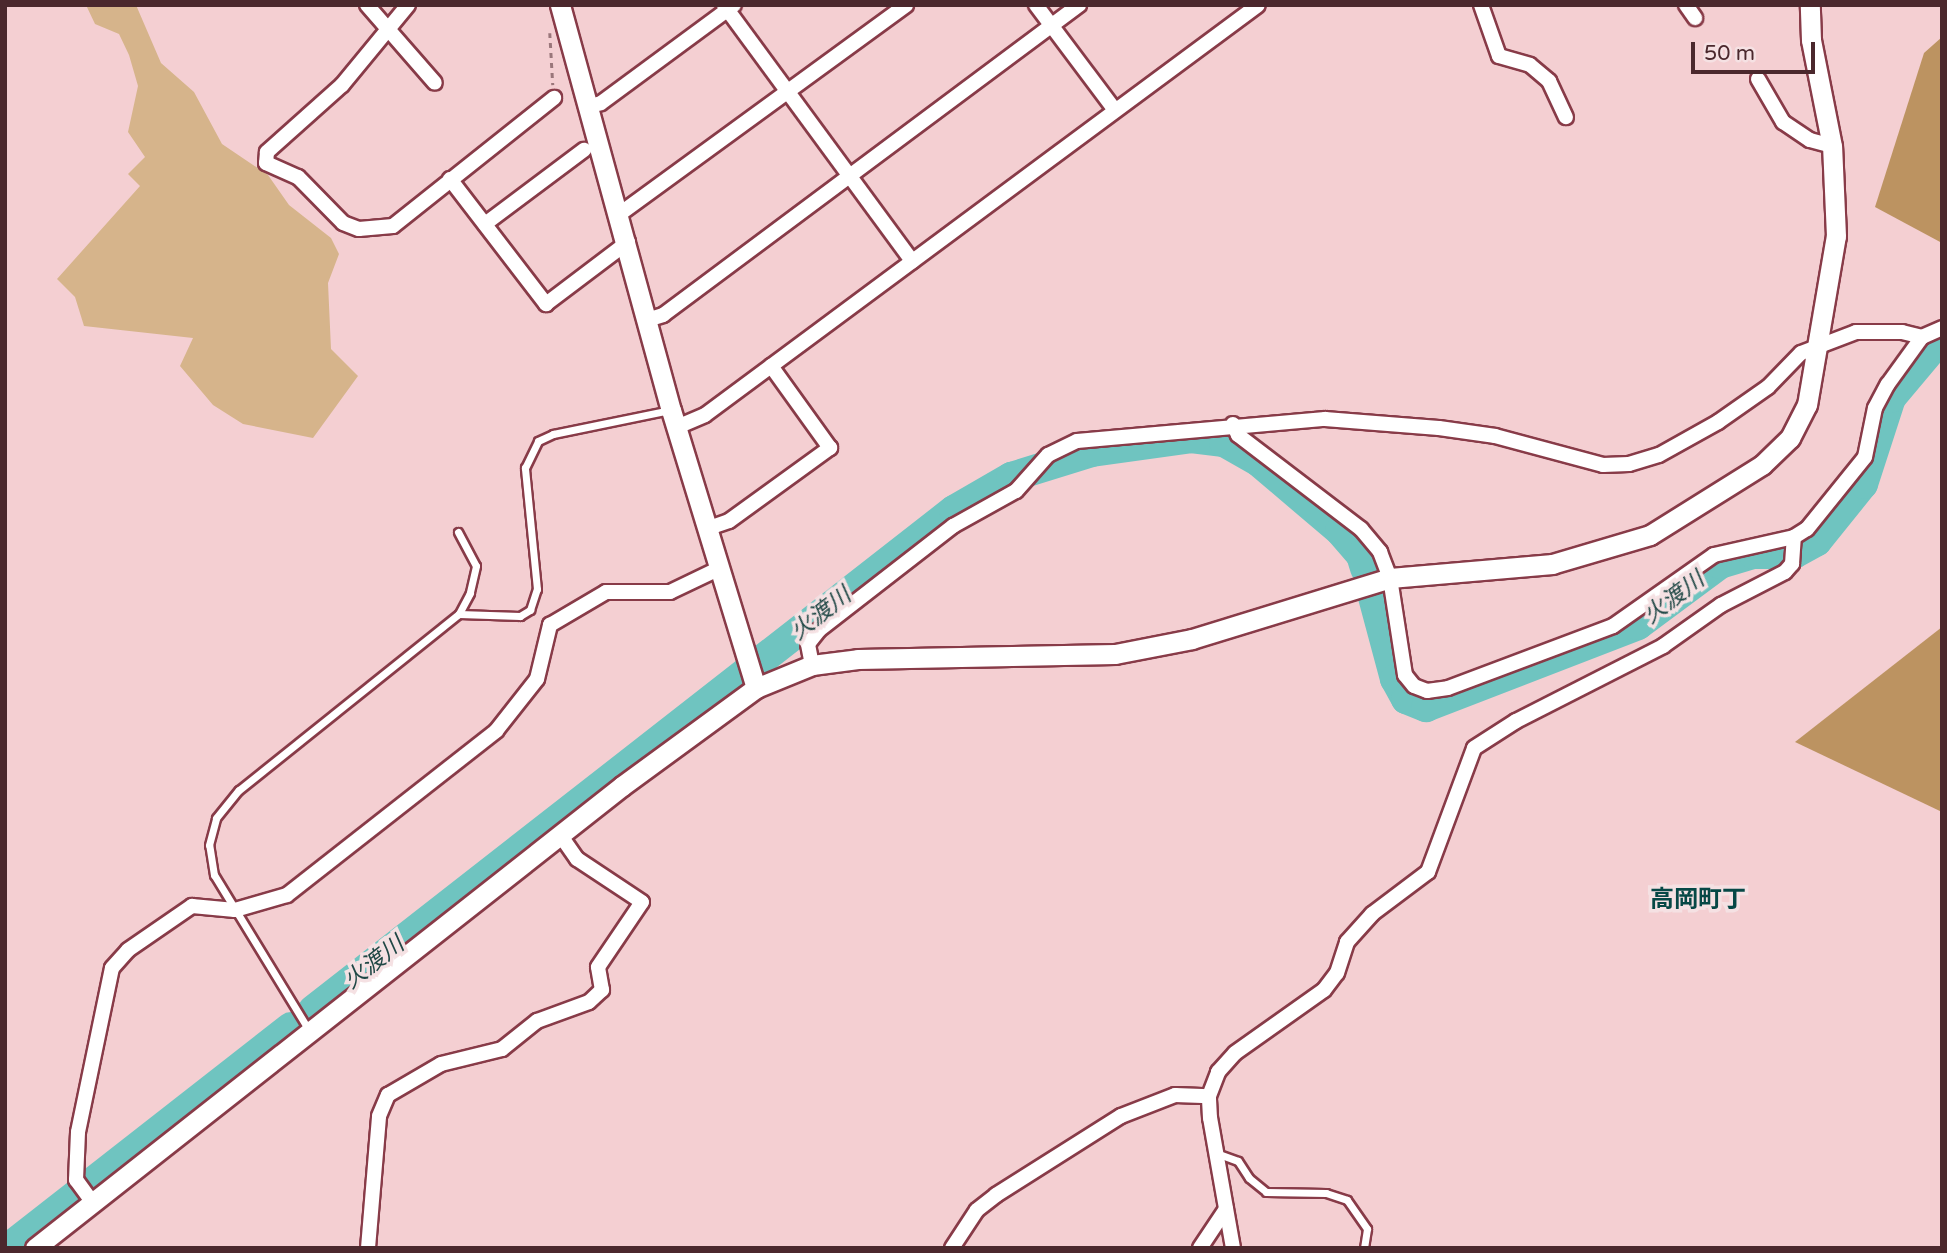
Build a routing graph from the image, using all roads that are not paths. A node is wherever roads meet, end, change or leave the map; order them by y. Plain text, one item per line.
1 (367, 5) edge
2 (408, 5) edge
3 (906, 5) edge
4 (1036, 5) edge
5 (1079, 5) edge
6 (1481, 5) edge
7 (1686, 5) edge
8 (1810, 5) edge
9 (1254, 6) edge
10 (729, 7) edge
11 (561, 8) edge
12 (1695, 18) dead end
13 (1051, 26) junction
14 (389, 28) junction
15 (1758, 79) dead end
16 (435, 83) dead end
17 (787, 94) junction
18 (554, 98) road end
19 (590, 106) junction
20 (1114, 109) junction
21 (1566, 117) dead end
22 (1832, 146) junction
23 (584, 150) dead end
24 (851, 175) junction
25 (450, 179) junction
26 (621, 213) junction
27 (485, 225) junction
28 (628, 242) junction
29 (912, 261) junction
30 (647, 320) junction
31 (1942, 328) edge
32 (1922, 337) junction
33 (1819, 347) junction
34 (771, 366) junction
35 (674, 418) junction
36 (1233, 424) junction
37 (706, 529) junction
38 (458, 532) dead end
39 (1794, 540) junction
40 (719, 569) junction
41 (1390, 578) junction
42 (459, 614) junction
43 (812, 665) junction
44 (751, 676) junction
45 (561, 836) junction
46 (235, 910) junction
47 (310, 1032) junction
48 (1209, 1096) junction
49 (1216, 1153) junction
50 (93, 1203) junction
51 (1226, 1209) junction
52 (35, 1248) edge
53 (368, 1248) edge
54 (952, 1248) edge
55 (1200, 1248) edge
56 (1233, 1248) edge
57 (1364, 1248) edge

1 - 14 street
2 - 14 street
3 - 17 street
4 - 13 street
5 - 13 street
6 - 21 street
7 - 12 street
8 - 22 street
9 - 20 street
10 - 17 street
10 - 19 street
11 - 19 street
13 - 20 street
13 - 24 street
14 - 16 street
14 - 25 street
15 - 22 street
17 - 24 street
17 - 26 street
18 - 25 street
19 - 26 street
20 - 29 street
22 - 33 street
23 - 27 street
24 - 29 street
24 - 30 street
25 - 27 street
26 - 28 street
27 - 28 street
28 - 30 street
29 - 34 street
30 - 35 street
31 - 32 street
32 - 33 street
32 - 39 street
33 - 36 street
33 - 41 street
34 - 35 street
34 - 37 street
35 - 37 street
35 - 42 lane
36 - 41 street
36 - 43 street
37 - 40 street
38 - 42 lane
39 - 41 street
39 - 48 street
40 - 44 street
40 - 46 street
41 - 43 street
42 - 46 lane
43 - 44 street
44 - 45 street
45 - 47 street
45 - 53 street
46 - 47 lane
46 - 50 street
47 - 50 street
48 - 49 street
48 - 54 street
49 - 51 street
49 - 57 lane
50 - 52 street
51 - 55 street
51 - 56 street

